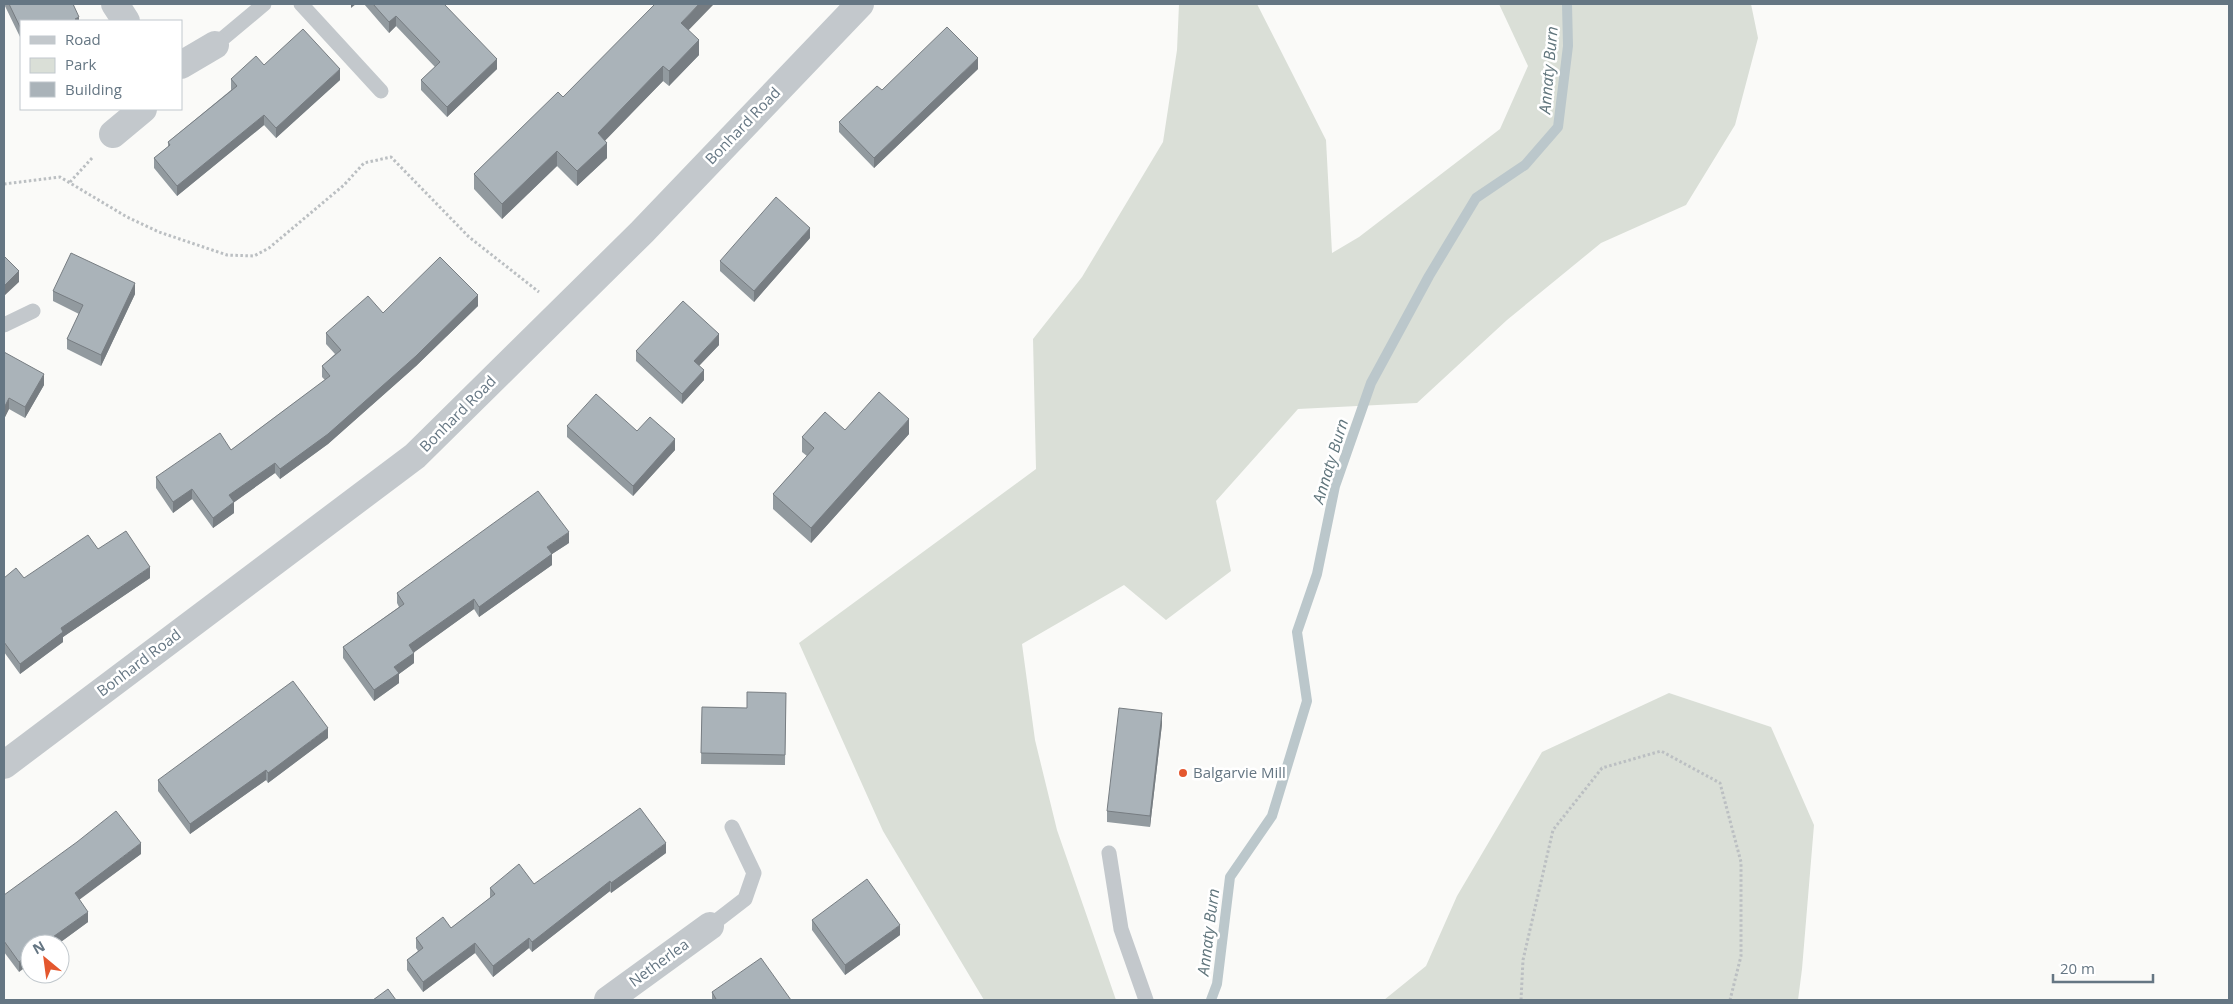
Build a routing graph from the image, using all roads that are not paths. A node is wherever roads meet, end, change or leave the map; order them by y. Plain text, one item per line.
1 (115, 4) edge
2 (264, 4) edge
3 (301, 4) edge
4 (860, 4) edge
5 (125, 20) edge
6 (215, 45) joint
7 (182, 64) edge
8 (381, 91) dead end
9 (142, 110) edge
10 (113, 134) dead end
11 (33, 311) dead end
12 (4, 325) edge
13 (4, 765) edge
14 (732, 827) dead end
15 (1109, 854) dead end
16 (710, 926) joint
17 (608, 1000) edge
18 (1146, 1000) edge

1 - 5 street
2 - 6 lane
3 - 8 lane
4 - 13 street, Bonhard Road
6 - 7 street
9 - 10 street
11 - 12 lane
14 - 16 lane
15 - 18 lane
16 - 17 street, Netherlea

